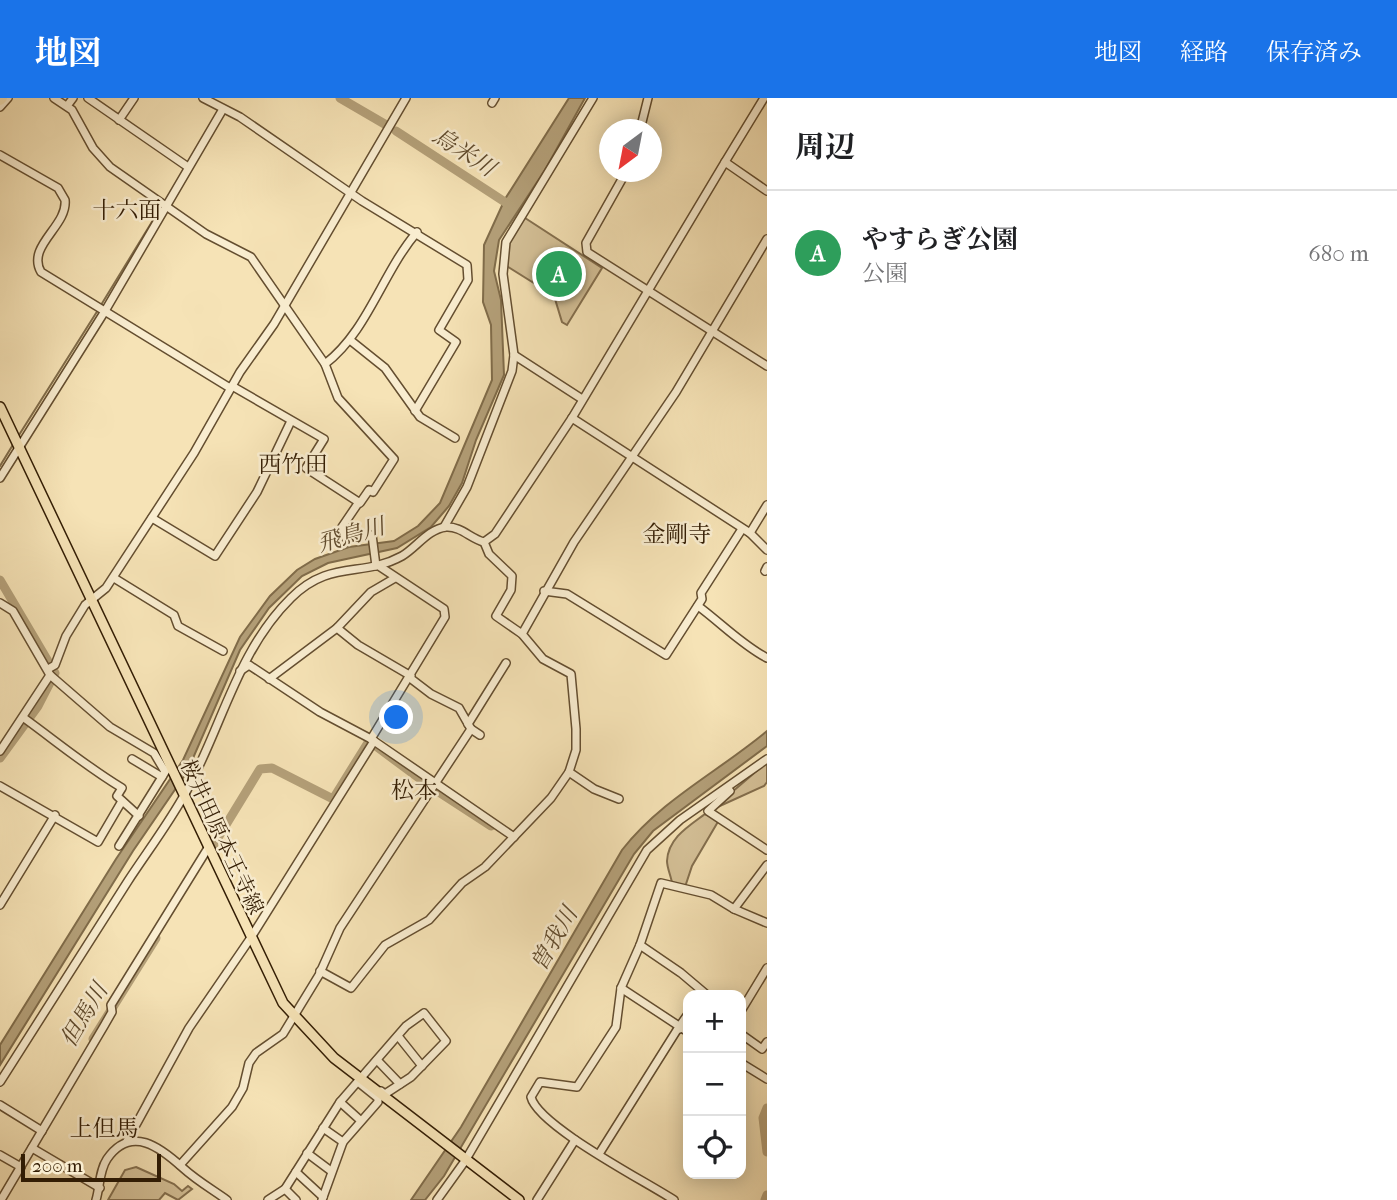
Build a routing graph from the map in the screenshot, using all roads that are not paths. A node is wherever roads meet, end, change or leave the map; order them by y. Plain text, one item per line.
1 (8, 98) edge
2 (54, 98) edge
3 (73, 98) edge
4 (88, 98) edge
5 (134, 98) edge
6 (203, 98) edge
7 (407, 98) edge
8 (593, 98) edge
9 (648, 98) edge
10 (764, 98) edge
11 (67, 106) junction
12 (0, 107) edge
13 (223, 109) junction
14 (643, 119) edge
15 (119, 120) junction
16 (0, 155) edge
17 (725, 162) junction
18 (188, 167) junction
19 (621, 182) edge
20 (767, 191) edge
21 (349, 192) junction
22 (165, 206) junction
23 (416, 232) junction
24 (767, 239) edge
25 (648, 293) junction
26 (285, 304) junction
27 (101, 309) junction
28 (712, 332) junction
29 (350, 340) junction
30 (514, 355) junction
31 (325, 363) junction
32 (767, 366) edge
33 (231, 387) junction
34 (582, 399) junction
35 (0, 407) edge
36 (415, 411) junction
37 (572, 418) junction
38 (291, 421) junction
39 (455, 438) dead end
40 (17, 443) junction
41 (633, 458) junction
42 (0, 478) edge
43 (359, 502) junction
44 (767, 505) edge
45 (152, 518) junction
46 (444, 527) junction
47 (746, 531) junction
48 (372, 536) dead end
49 (347, 542) dead end
50 (484, 542) junction
51 (767, 550) edge
52 (378, 566) junction
53 (114, 578) junction
54 (395, 579) junction
55 (544, 591) junction
56 (91, 598) junction
57 (0, 603) edge
58 (698, 606) junction
59 (337, 628) junction
60 (522, 634) junction
61 (223, 652) dead end
62 (767, 658) edge
63 (506, 663) dead end
64 (240, 671) junction
65 (49, 672) junction
66 (411, 677) junction
67 (269, 679) junction
68 (23, 718) junction
69 (470, 727) junction
70 (480, 735) dead end
71 (372, 740) junction
72 (0, 751) edge
73 (132, 759) dead end
74 (767, 759) edge
75 (166, 770) junction
76 (569, 772) junction
77 (437, 783) junction
78 (734, 785) junction
79 (0, 786) edge
80 (183, 796) junction
81 (619, 799) dead end
82 (122, 801) junction
83 (55, 815) junction
84 (139, 816) junction
85 (514, 837) junction
86 (119, 846) dead end
87 (208, 848) junction
88 (767, 850) edge
89 (767, 865) edge
90 (0, 905) edge
91 (734, 909) junction
92 (767, 923) edge
93 (250, 939) junction
94 (640, 945) junction
95 (767, 968) edge
96 (320, 971) junction
97 (621, 988) junction
98 (699, 990) edge
99 (746, 1003) edge
100 (294, 1018) junction
101 (683, 1029) edge
102 (398, 1036) junction
103 (746, 1038) edge
104 (767, 1042) edge
105 (377, 1060) junction
106 (422, 1066) junction
107 (746, 1066) edge
108 (767, 1079) edge
109 (360, 1081) junction
110 (0, 1082) edge
111 (400, 1084) junction
112 (340, 1102) junction
113 (0, 1105) edge
114 (360, 1120) junction
115 (323, 1128) junction
116 (42, 1131) junction
117 (575, 1140) junction
118 (127, 1142) junction
119 (343, 1142) junction
120 (32, 1149) junction
121 (307, 1153) junction
122 (599, 1154) junction
123 (0, 1155) edge
124 (464, 1160) junction
125 (180, 1165) junction
126 (21, 1167) junction
127 (331, 1171) junction
128 (296, 1172) junction
129 (5, 1186) edge
130 (100, 1188) junction
131 (285, 1189) junction
132 (322, 1199) edge
133 (1, 1200) edge
134 (96, 1200) edge
135 (228, 1200) edge
136 (268, 1200) edge
137 (296, 1200) edge
138 (437, 1200) edge
139 (519, 1200) edge
140 (537, 1200) edge
141 (674, 1200) edge

1 - 12 street
2 - 11 street
3 - 11 street
4 - 15 street
5 - 15 street
6 - 13 street
7 - 21 street
8 - 30 street
9 - 14 street
10 - 17 street
11 - 22 street
13 - 18 street
13 - 21 street
15 - 18 street
16 - 27 street
17 - 20 street
17 - 25 street
18 - 22 street
19 - 25 street
21 - 23 street
21 - 26 street
22 - 26 street
22 - 27 street
23 - 29 street
23 - 36 street
24 - 28 street
25 - 28 street
25 - 34 street
26 - 31 street
26 - 33 street
27 - 33 street
27 - 40 street
28 - 32 street
28 - 41 street
29 - 31 street
29 - 36 street
30 - 34 street
30 - 46 street
31 - 43 street
33 - 38 street
33 - 45 street
34 - 37 street
35 - 40 main road, 桜井田原本王寺線
36 - 39 street
37 - 41 street
37 - 50 street
38 - 43 street
38 - 45 street
40 - 42 street
40 - 56 main road, 桜井田原本王寺線
41 - 47 street
41 - 55 street
43 - 49 street
44 - 47 street
45 - 53 street
46 - 50 street
46 - 52 street
47 - 51 street
47 - 58 street
48 - 52 street
50 - 60 street
52 - 54 street
52 - 64 street
53 - 56 street
53 - 61 street
54 - 59 street
54 - 66 street
55 - 58 street
55 - 60 street
56 - 65 street
56 - 75 main road, 桜井田原本王寺線
57 - 65 street
58 - 62 street
59 - 66 street
59 - 67 street
60 - 76 street
63 - 69 street
64 - 67 street
64 - 80 street
65 - 68 street
65 - 75 street
66 - 69 street
66 - 71 street
67 - 71 street
68 - 72 street
68 - 82 street
69 - 70 street
69 - 77 street
71 - 77 street
71 - 93 street
73 - 75 street
74 - 78 street
75 - 80 main road, 桜井田原本王寺線
75 - 84 street
76 - 81 street
76 - 85 street
77 - 85 street
77 - 96 street
78 - 88 street
78 - 124 street
79 - 83 street
80 - 87 main road, 桜井田原本王寺線
80 - 110 street
82 - 83 street
82 - 84 street
83 - 90 street
84 - 86 street
85 - 96 street
87 - 93 main road, 桜井田原本王寺線
87 - 116 street
89 - 91 street
91 - 92 street
91 - 94 street
93 - 100 main road, 桜井田原本王寺線
93 - 118 street
94 - 97 street
94 - 98 street
95 - 99 street
96 - 100 street
97 - 101 street
97 - 117 street
100 - 109 main road, 桜井田原本王寺線
100 - 125 street
101 - 122 street
102 - 105 street
102 - 106 street
102 - 106 street
103 - 104 street
105 - 109 street
105 - 111 street
106 - 111 street
107 - 108 street
109 - 111 street
109 - 112 street
109 - 114 street
109 - 124 main road, 桜井田原本王寺線
112 - 114 street
112 - 115 street
113 - 116 street
114 - 119 street
115 - 119 street
115 - 121 street
116 - 120 street
117 - 122 street
117 - 140 street
118 - 125 street
118 - 130 street
119 - 127 street
120 - 126 street
120 - 130 street
121 - 127 street
121 - 128 street
122 - 141 street
123 - 126 street
124 - 138 street
124 - 139 main road, 桜井田原本王寺線
125 - 135 street
126 - 129 street
127 - 132 street
128 - 131 street
128 - 132 street
129 - 133 street
130 - 134 street
131 - 136 street
131 - 137 street

